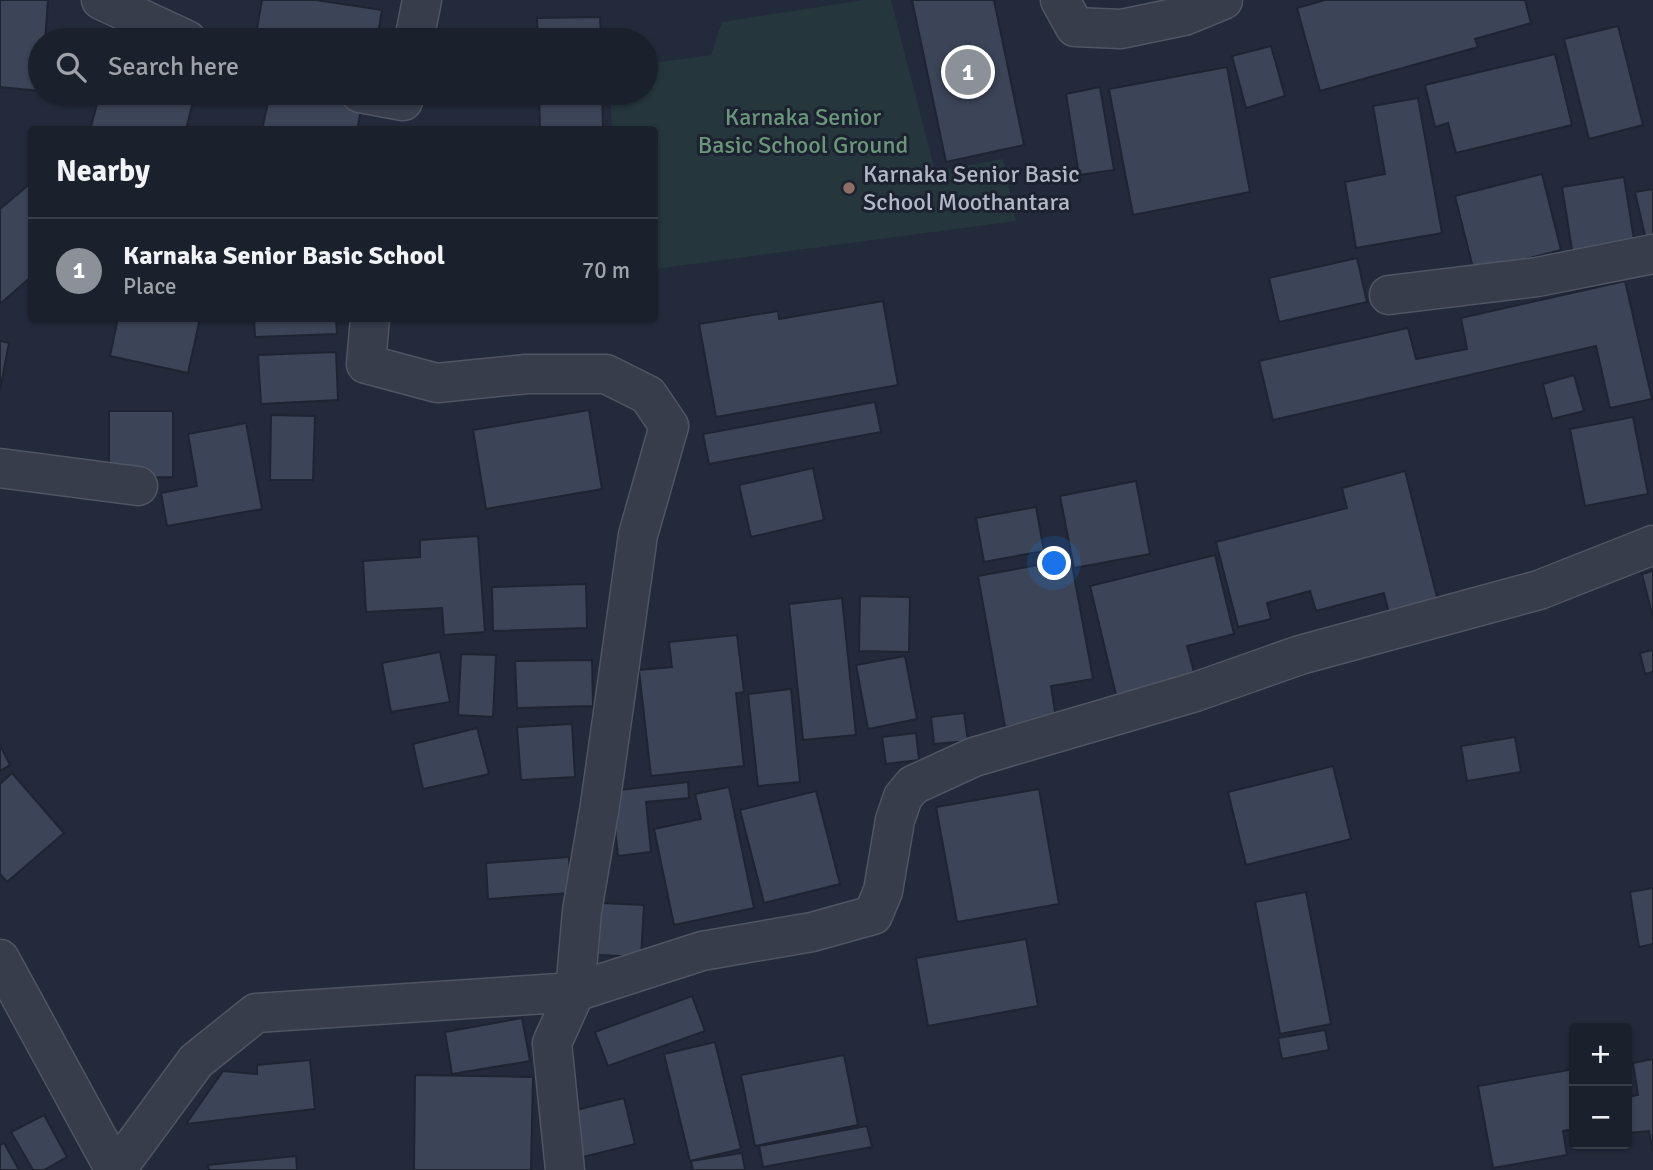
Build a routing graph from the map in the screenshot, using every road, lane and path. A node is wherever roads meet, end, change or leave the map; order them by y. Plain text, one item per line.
1 (101, 0) edge
2 (422, 0) edge
3 (1060, 0) edge
4 (1223, 0) edge
5 (161, 28) edge
6 (416, 28) edge
7 (1653, 254) edge
8 (1389, 296) dead end
9 (370, 322) edge
10 (0, 468) edge
11 (138, 486) dead end
12 (1653, 545) edge
13 (0, 959) edge
14 (575, 992) junction
15 (116, 1170) edge
16 (565, 1170) edge

1 - 5 street
2 - 6 street
3 - 4 street
7 - 8 street
9 - 14 street
10 - 11 street
12 - 14 street
13 - 15 street
14 - 15 street
14 - 16 street

